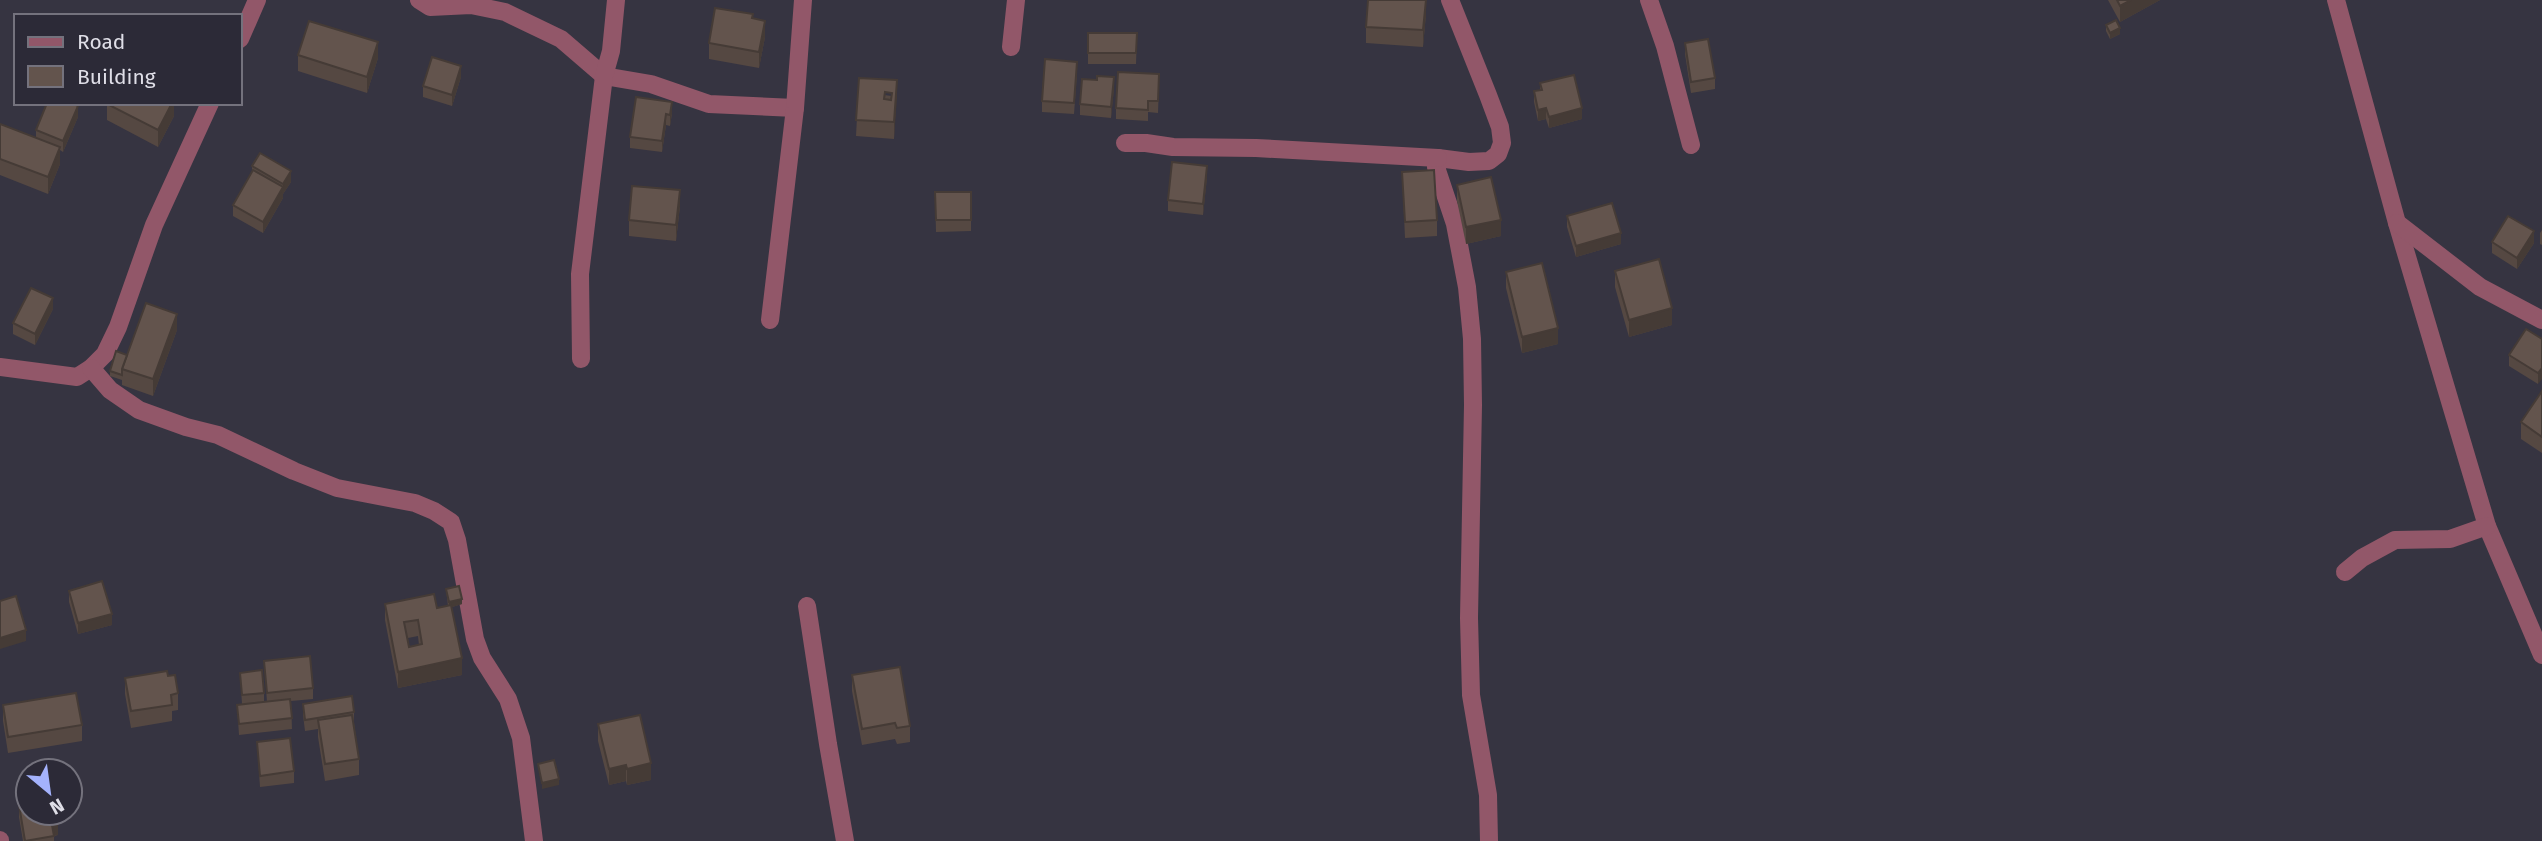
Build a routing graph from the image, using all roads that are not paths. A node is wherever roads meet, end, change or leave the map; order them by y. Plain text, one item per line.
1 (257, 0) edge
2 (419, 0) edge
3 (616, 0) edge
4 (803, 0) edge
5 (1016, 0) edge
6 (1450, 0) edge
7 (1649, 0) edge
8 (2336, 0) edge
9 (242, 34) edge
10 (1011, 47) dead end
11 (604, 76) junction
12 (209, 105) edge
13 (795, 108) junction
14 (1125, 143) dead end
15 (1691, 145) dead end
16 (1437, 158) junction
17 (2398, 223) junction
18 (770, 320) dead end
19 (2542, 320) edge
20 (581, 359) dead end
21 (0, 367) edge
22 (91, 368) junction
23 (2487, 526) junction
24 (2345, 572) dead end
25 (807, 606) dead end
26 (2542, 655) edge
27 (534, 841) edge
28 (845, 841) edge
29 (1489, 841) edge

1 - 9 street
2 - 11 street
3 - 11 street
4 - 13 street
5 - 10 street
6 - 16 street
7 - 15 street
8 - 17 street
11 - 13 street
11 - 20 street
12 - 22 street
13 - 18 street
14 - 16 street
16 - 29 street
17 - 19 street
17 - 23 street
21 - 22 street
22 - 27 street
23 - 24 street
23 - 26 street
25 - 28 street

